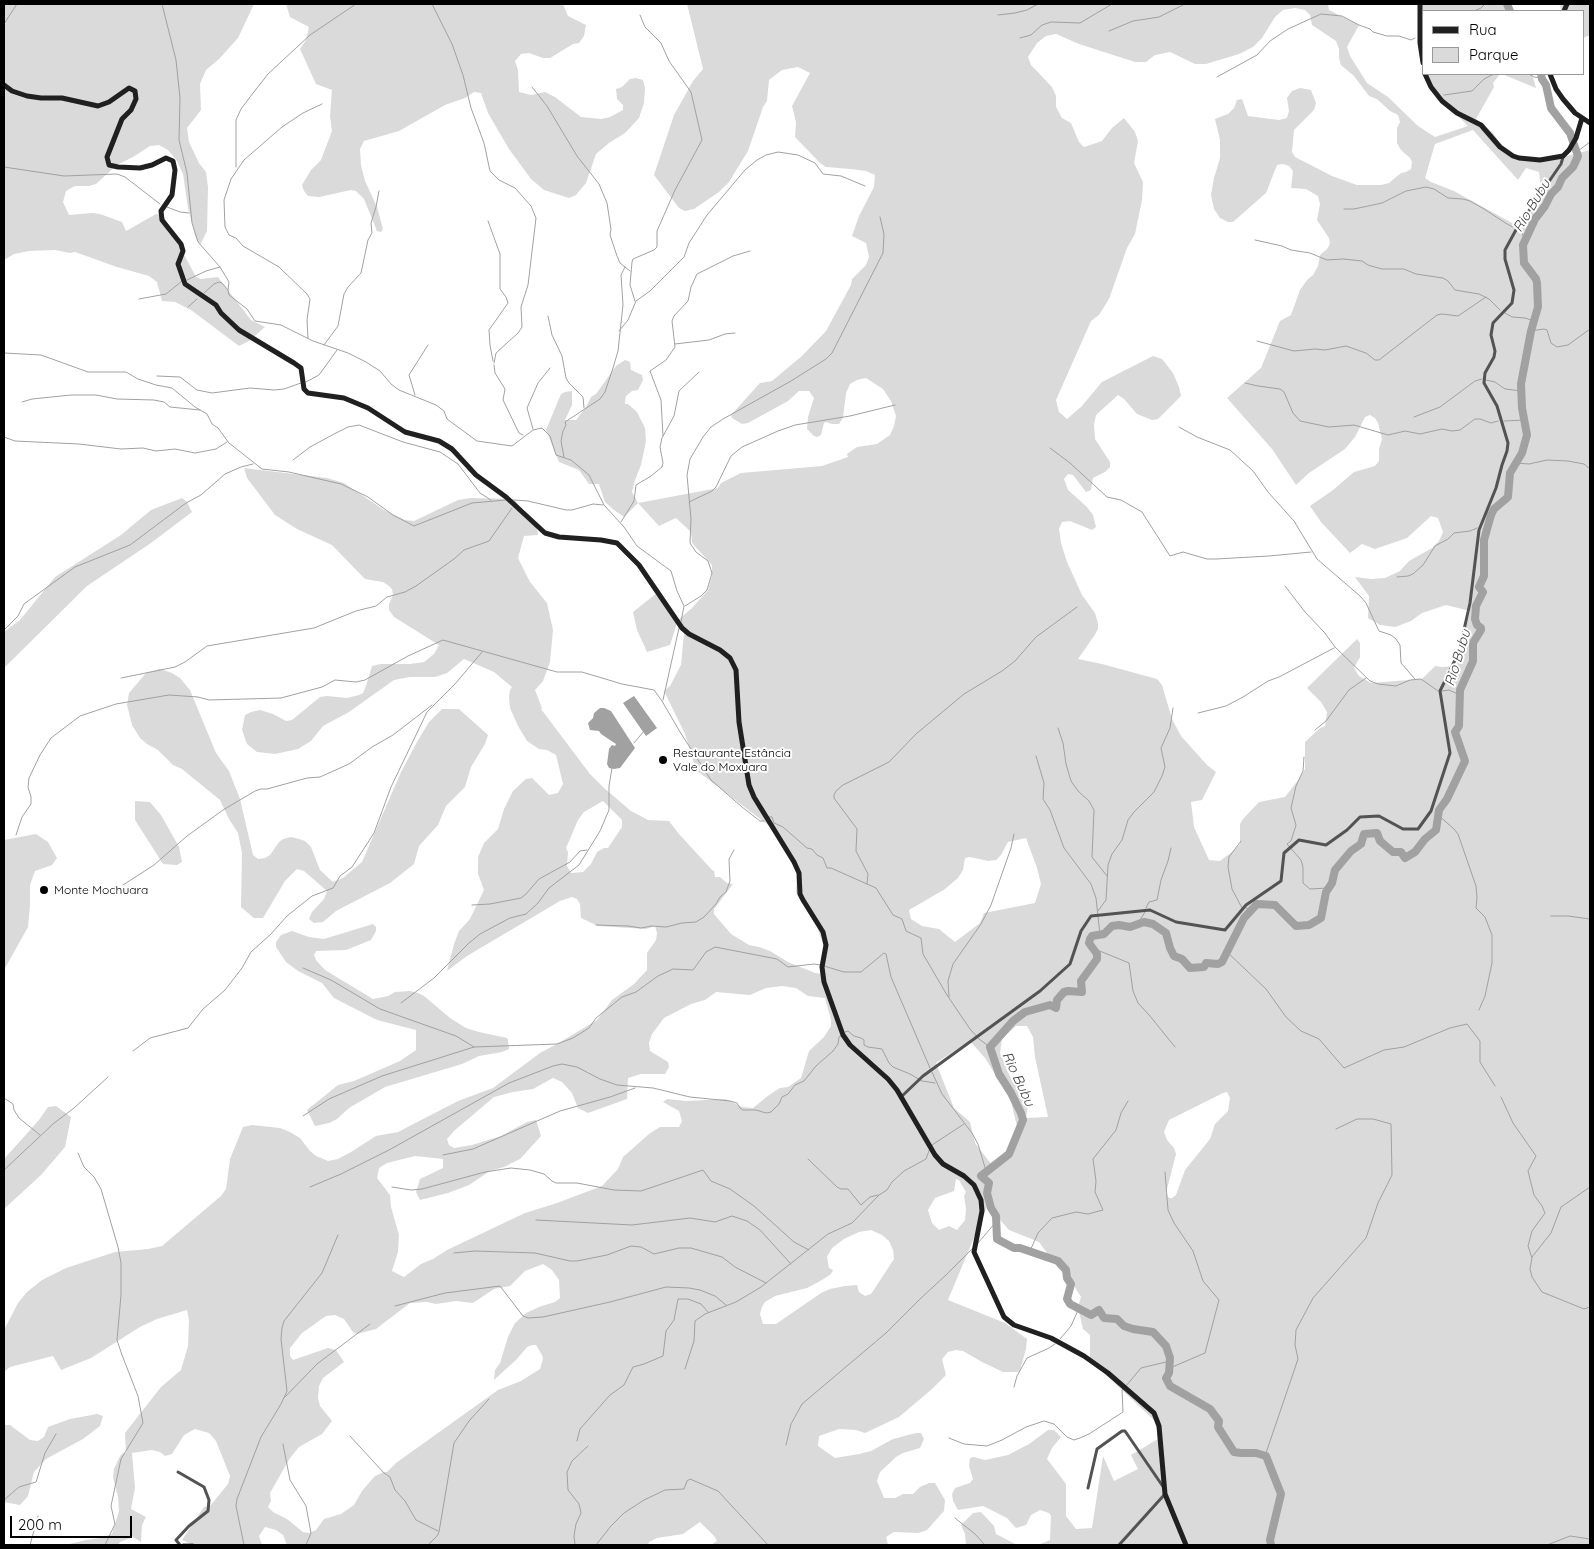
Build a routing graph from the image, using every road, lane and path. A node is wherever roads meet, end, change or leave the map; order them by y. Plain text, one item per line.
1 (1420, 4) edge
2 (1422, 56) edge
3 (1425, 75) edge
4 (1551, 75) edge
5 (4, 85) edge
6 (1582, 118) junction
7 (1590, 123) edge
8 (1563, 156) junction
9 (901, 1097) junction
10 (178, 1472) dead end
11 (1088, 1488) dead end
12 (1164, 1491) junction
13 (182, 1545) edge
14 (193, 1545) edge
15 (1119, 1545) edge
16 (1186, 1545) edge

1 - 2 street
3 - 8 street
4 - 6 street
5 - 9 street
6 - 7 street
6 - 8 street
8 - 9 street
9 - 12 street
10 - 13 street
11 - 12 street
12 - 15 street
12 - 16 street
13 - 14 street

